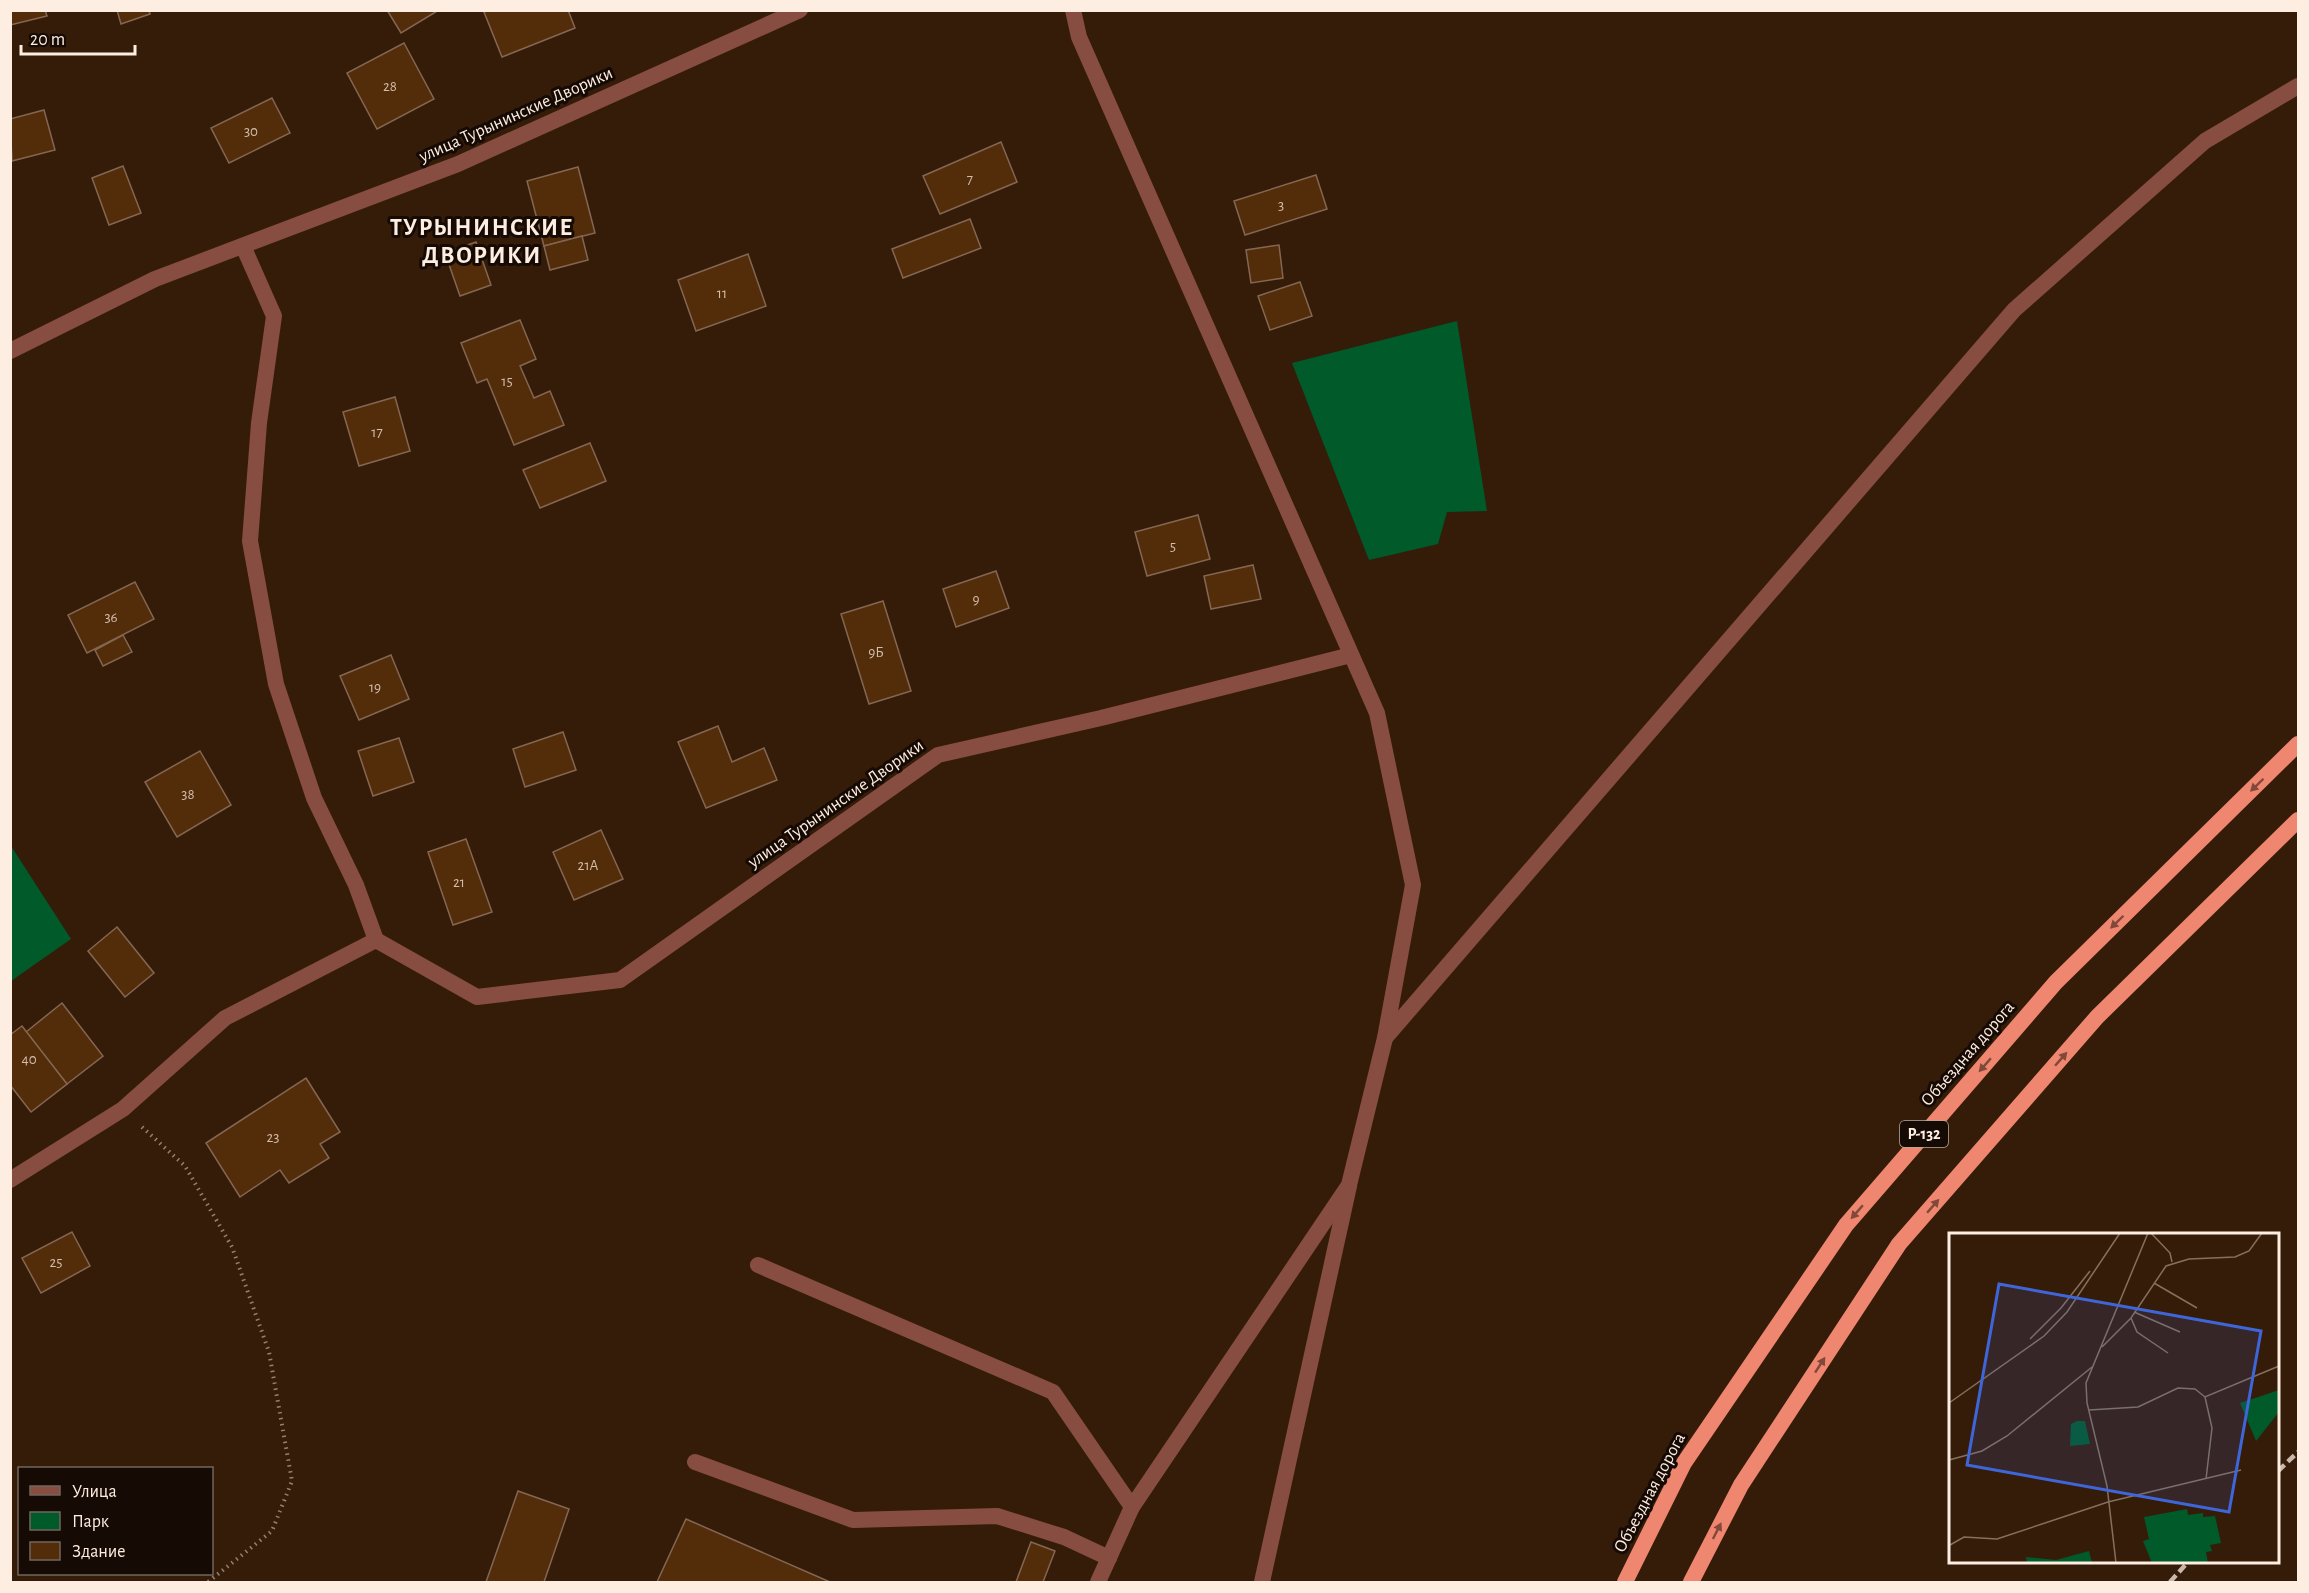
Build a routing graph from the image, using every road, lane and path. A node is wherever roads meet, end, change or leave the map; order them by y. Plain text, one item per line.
1 (800, 10) edge
2 (1072, 10) edge
3 (2298, 86) edge
4 (243, 246) junction
5 (10, 351) edge
6 (1351, 655) junction
7 (2298, 744) edge
8 (2298, 820) edge
9 (376, 940) junction
10 (1385, 1038) junction
11 (123, 1109) junction
12 (10, 1180) edge
13 (1349, 1185) junction
14 (758, 1265) dead end
15 (695, 1462) dead end
16 (1132, 1507) junction
17 (1109, 1558) junction
18 (208, 1582) edge
19 (1098, 1582) edge
20 (1262, 1582) edge
21 (1625, 1582) edge
22 (1690, 1582) edge

1 - 4 street, улица Турынинские Дворики
2 - 6 street
3 - 10 street
4 - 5 street, улица Турынинские Дворики
4 - 9 street
6 - 9 street, улица Турынинские Дворики
6 - 10 street
7 -> 21 highway, Объездная дорога / Р-132
22 -> 8 highway
9 - 11 street
10 - 13 street
11 - 12 street
11 - 18 path
13 - 16 street
13 - 20 street
14 - 16 street
15 - 17 street
16 - 17 street
17 - 19 street

